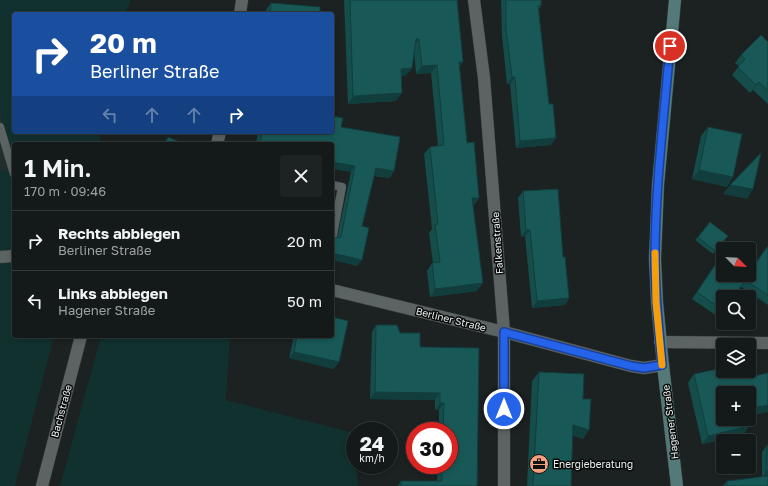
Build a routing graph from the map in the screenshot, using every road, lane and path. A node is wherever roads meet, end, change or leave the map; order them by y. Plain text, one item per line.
1 (242, 0) edge
2 (474, 0) edge
3 (675, 0) edge
4 (240, 12) edge
5 (0, 127) edge
6 (12, 167) edge
7 (334, 185) edge
8 (334, 229) edge
9 (12, 256) edge
10 (0, 257) edge
11 (334, 290) edge
12 (504, 332) junction
13 (80, 338) edge
14 (660, 342) junction
15 (768, 343) edge
16 (662, 365) junction
17 (42, 486) edge
18 (504, 486) edge
19 (677, 486) edge

1 - 4 street
2 - 12 street, Falkenstraße
3 - 14 main road, Hagener Straße
5 - 6 lane
7 - 8 lane
9 - 10 street
11 - 12 street, Berliner Straße
12 - 16 street, Berliner Straße
12 - 18 street, Falkenstraße
13 - 17 street, Bachstraße
14 - 15 street
14 - 16 main road, Hagener Straße
16 - 19 main road, Hagener Straße

